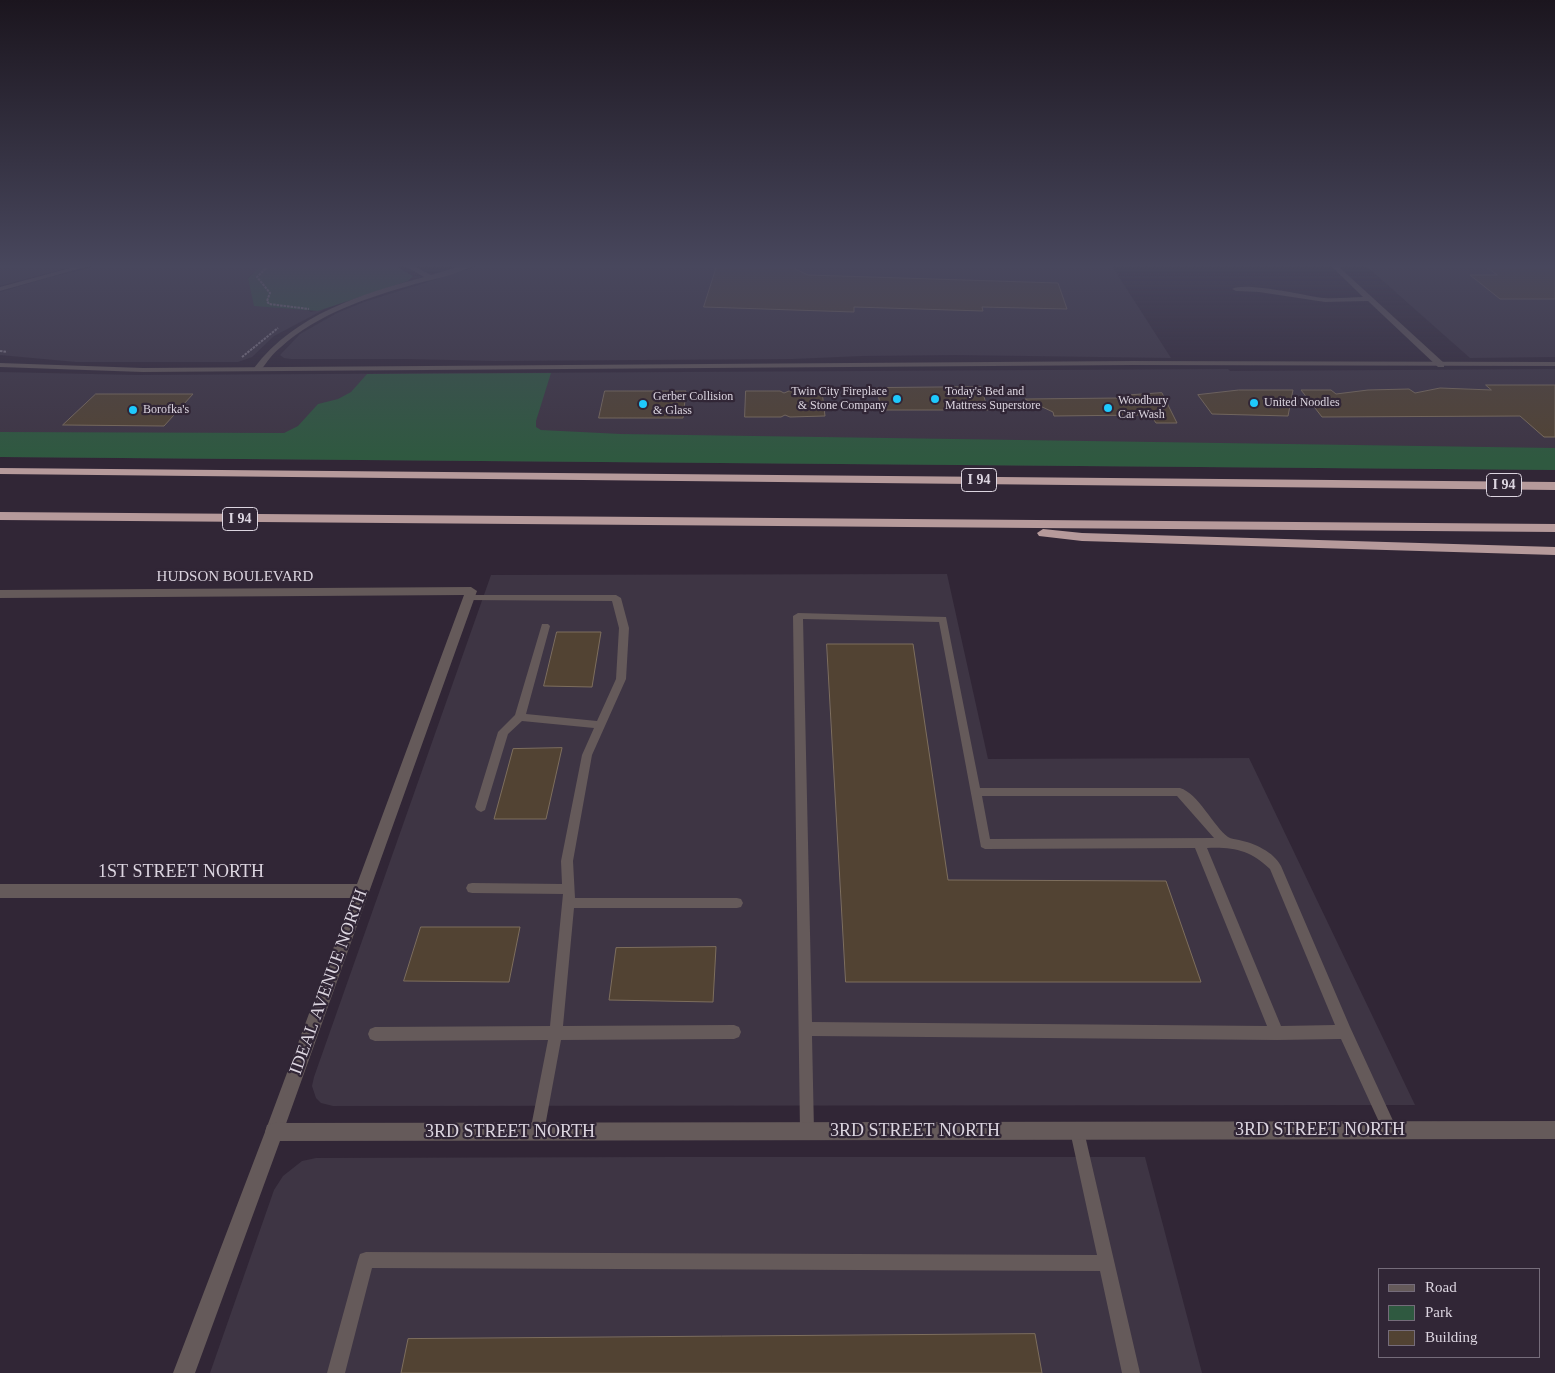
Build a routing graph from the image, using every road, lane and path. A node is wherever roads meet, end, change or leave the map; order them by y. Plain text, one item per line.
1 (299, 330) edge
2 (1403, 330) edge
3 (1555, 364) edge
4 (0, 365) edge
5 (1441, 365) junction
6 (258, 368) junction
7 (0, 466) edge
8 (0, 471) edge
9 (120, 471) junction
10 (1555, 485) edge
11 (0, 516) edge
12 (934, 523) junction
13 (1555, 528) edge
14 (1555, 551) edge
15 (0, 594) edge
16 (470, 594) junction
17 (545, 626) dead end
18 (520, 717) junction
19 (600, 725) junction
20 (976, 792) junction
21 (481, 807) dead end
22 (1225, 842) junction
23 (1198, 843) junction
24 (472, 888) dead end
25 (569, 889) junction
26 (0, 891) edge
27 (363, 891) junction
28 (568, 903) junction
29 (737, 903) dead end
30 (806, 1030) junction
31 (556, 1032) junction
32 (734, 1032) dead end
33 (1278, 1032) junction
34 (1345, 1032) junction
35 (375, 1034) dead end
36 (1390, 1130) junction
37 (1555, 1130) edge
38 (807, 1131) junction
39 (1077, 1131) junction
40 (274, 1132) junction
41 (537, 1132) junction
42 (1106, 1263) junction
43 (184, 1373) edge
44 (336, 1373) edge
45 (1131, 1373) edge

1 - 6 street
2 - 5 street
3 - 5 street
4 - 6 street
5 - 6 street
7 - 9 highway
8 - 9 highway, I 94
9 - 10 highway, I 94
11 - 12 highway, I 94
12 - 13 highway, I 94
12 - 14 highway
15 - 16 street, HUDSON BOULEVARD
16 - 19 lane
16 - 27 street, IDEAL AVENUE NORTH
17 - 18 lane
18 - 19 lane
18 - 21 lane
19 - 25 lane
20 - 22 lane
20 - 23 lane
20 - 30 lane
22 - 23 lane
22 - 34 lane
23 - 33 lane
24 - 25 lane
25 - 28 lane
26 - 27 street, 1ST STREET NORTH
27 - 40 street, IDEAL AVENUE NORTH
28 - 29 lane
28 - 31 lane
30 - 33 lane
30 - 38 lane
31 - 32 lane
31 - 35 lane
31 - 41 lane
33 - 34 lane
34 - 36 lane
36 - 37 street, 3RD STREET NORTH
36 - 39 street, 3RD STREET NORTH
38 - 39 street, 3RD STREET NORTH
38 - 41 street, 3RD STREET NORTH
39 - 42 lane
40 - 41 street, 3RD STREET NORTH
40 - 43 street, IDEAL AVENUE NORTH
42 - 44 lane
42 - 45 lane

